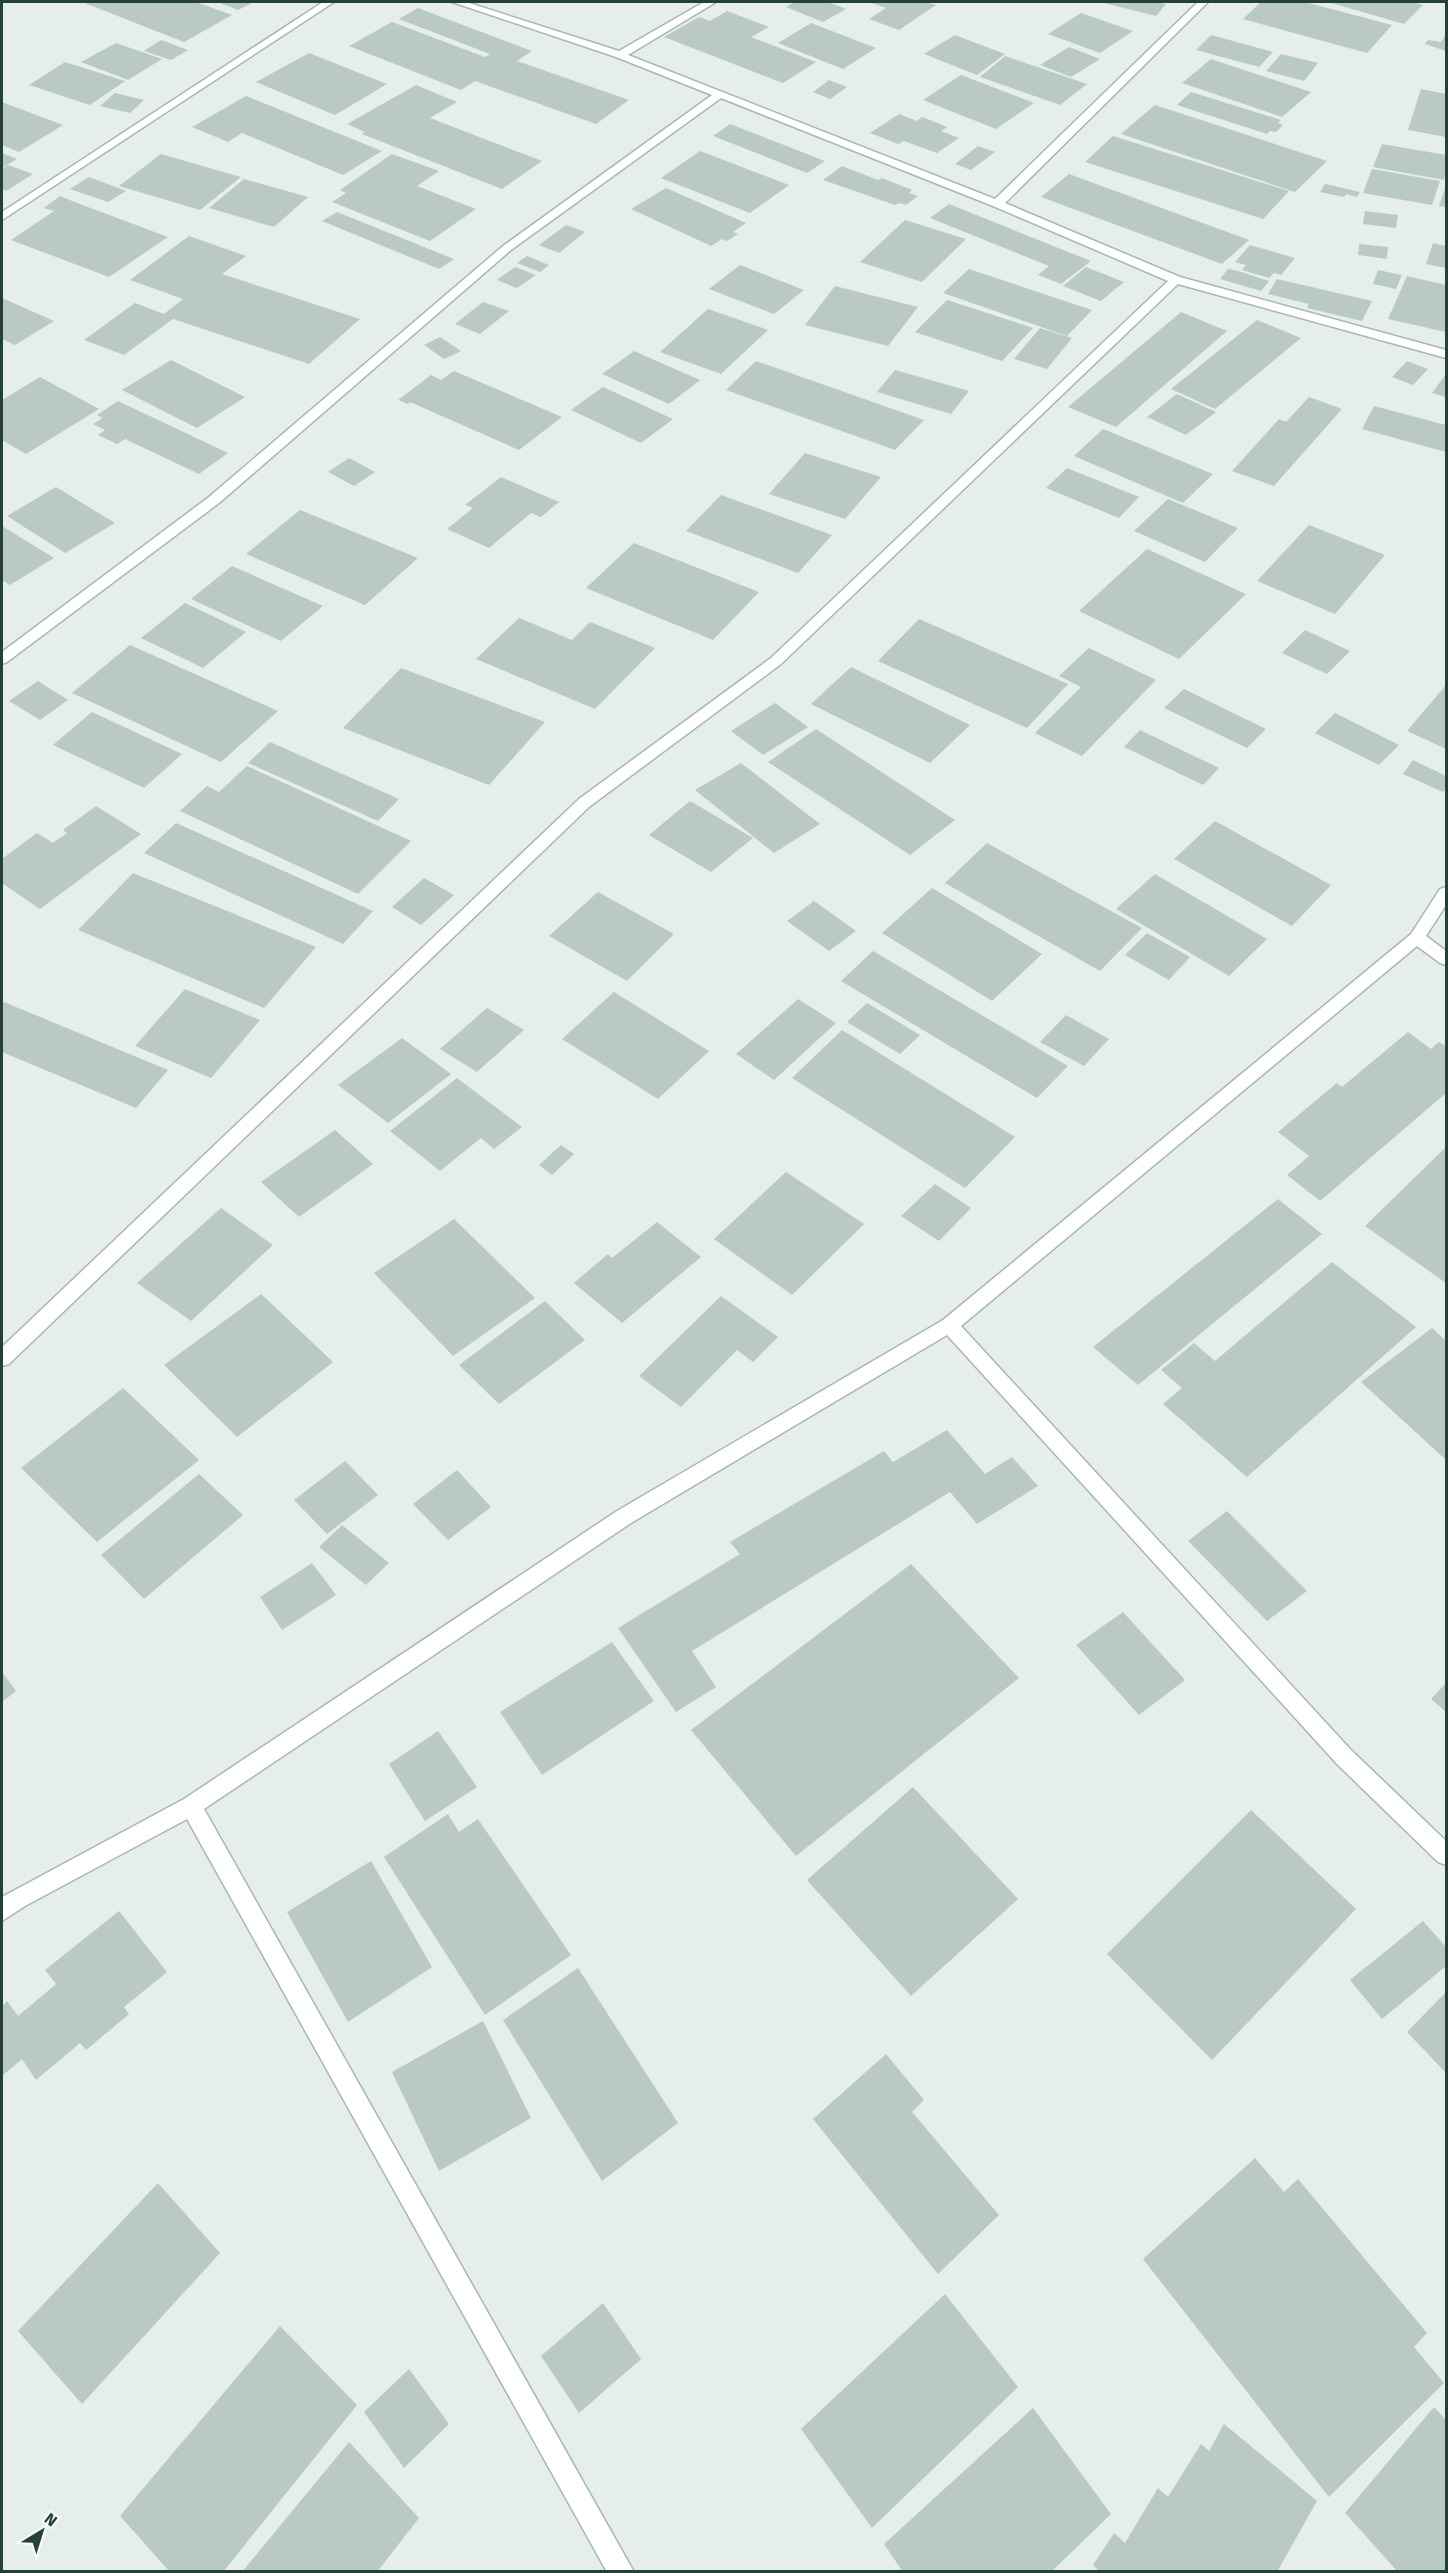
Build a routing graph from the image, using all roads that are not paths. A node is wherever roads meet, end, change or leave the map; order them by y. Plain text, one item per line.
1 (329, 2) edge
2 (457, 2) edge
3 (711, 2) edge
4 (1203, 2) edge
5 (620, 55) junction
6 (720, 94) junction
7 (997, 204) junction
8 (2, 217) edge
9 (1176, 280) junction
10 (1446, 354) edge
11 (2, 659) edge
12 (1446, 893) edge
13 (1417, 938) junction
14 (1446, 958) edge
15 (949, 1325) junction
16 (2, 1358) edge
17 (191, 1806) junction
18 (1446, 1855) edge
19 (2, 1910) edge
20 (621, 2571) edge

1 - 8 street
2 - 5 street
3 - 5 street
4 - 7 street
5 - 6 street
6 - 7 street
6 - 11 street
7 - 9 street
9 - 10 street
9 - 16 street
12 - 13 street
13 - 14 street
13 - 15 street
15 - 17 street
15 - 18 street
17 - 19 street
17 - 20 street

